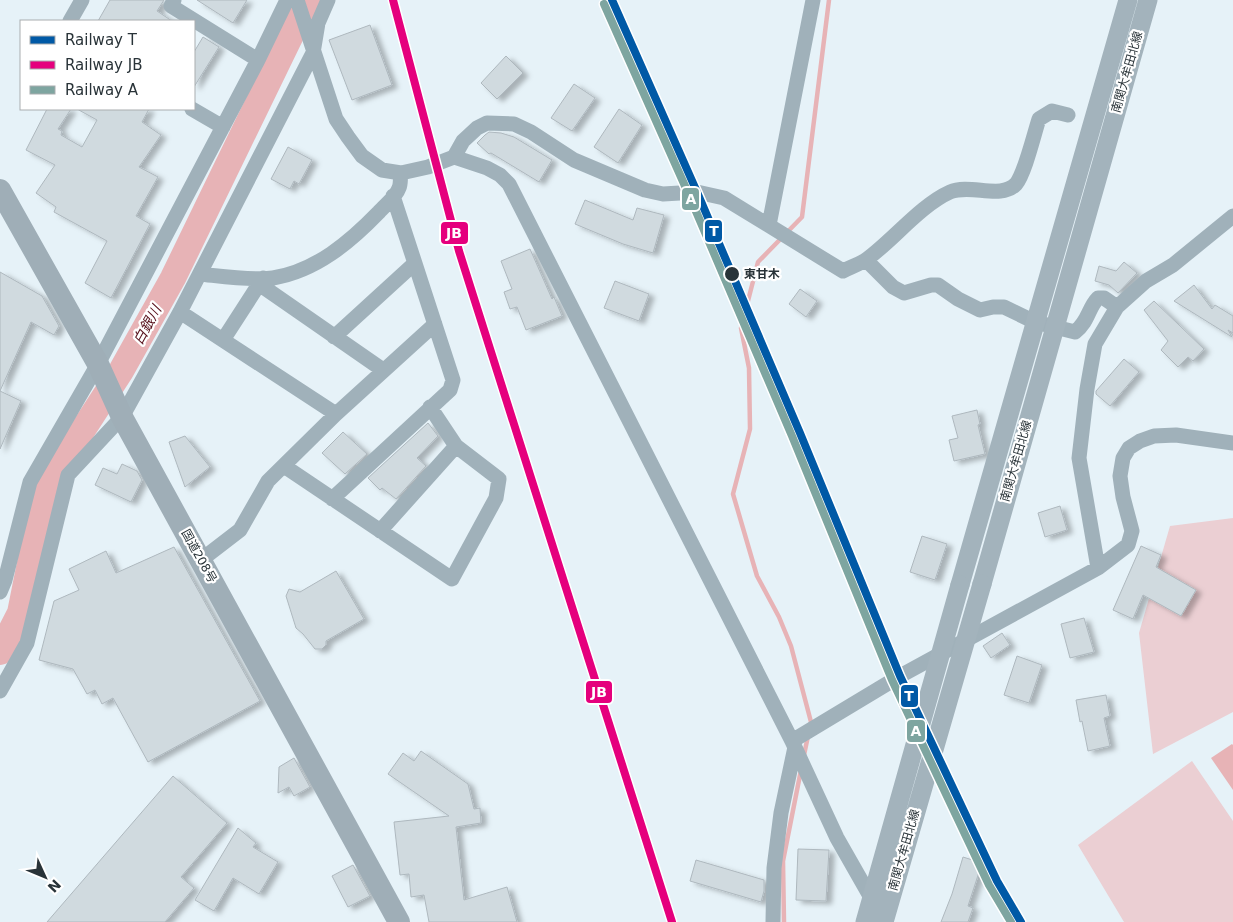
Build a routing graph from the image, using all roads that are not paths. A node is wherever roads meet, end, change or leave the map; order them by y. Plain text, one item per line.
1 (82, 0) edge
2 (174, 0) edge
3 (287, 0) edge
4 (297, 0) edge
5 (328, 0) edge
6 (813, 0) edge
7 (1128, 0) edge
8 (1148, 0) edge
9 (71, 20) edge
10 (194, 20) edge
11 (195, 21) edge
12 (312, 47) junction
13 (258, 60) junction
14 (194, 110) edge
15 (1068, 115) dead end
16 (223, 127) junction
17 (454, 157) junction
18 (401, 173) junction
19 (0, 190) edge
20 (393, 196) junction
21 (1233, 216) edge
22 (769, 225) junction
23 (866, 260) junction
24 (415, 263) junction
25 (200, 274) junction
26 (261, 281) junction
27 (1117, 308) junction
28 (180, 312) junction
29 (1036, 322) junction
30 (435, 324) junction
31 (1054, 326) junction
32 (334, 337) junction
33 (223, 340) junction
34 (98, 364) junction
35 (383, 370) junction
36 (430, 407) junction
37 (336, 414) junction
38 (122, 417) junction
39 (1233, 443) edge
40 (456, 446) junction
41 (284, 466) junction
42 (332, 499) junction
43 (380, 531) junction
44 (201, 560) junction
45 (1098, 568) junction
46 (0, 592) edge
47 (0, 692) edge
48 (794, 744) junction
49 (399, 922) edge
50 (773, 922) edge
51 (865, 922) edge
52 (884, 922) edge

1 - 9 street
2 - 10 street
3 - 13 street
4 - 12 street
5 - 12 street
6 - 22 street
7 - 29 main road, 南関大牟田北線
8 - 31 main road, 南関大牟田北線
11 - 13 street
12 - 18 street
12 - 25 street
13 - 16 street
14 - 16 street
15 - 23 street
16 - 34 street
17 - 18 street
17 - 22 street
17 - 48 street
18 - 20 street
19 - 34 highway, 国道208号
20 - 24 street
20 - 26 street
21 - 27 street
22 - 23 street
23 - 29 street
24 - 30 street
24 - 32 street
25 - 26 street
25 - 28 street
26 - 32 street
26 - 33 street
27 - 31 street
27 - 45 street
28 - 33 street
28 - 38 street
29 - 31 street
29 - 51 main road, 南関大牟田北線, bridge
30 - 35 street
30 - 36 street
31 - 52 main road, 南関大牟田北線, bridge
32 - 35 street
33 - 37 street
34 - 38 highway, 国道208号
34 - 46 street
35 - 37 street
36 - 40 street
36 - 42 street
37 - 41 street
38 - 44 highway, 国道208号
38 - 47 street
39 - 45 street
40 - 43 street
40 - 43 street
41 - 42 street
41 - 44 street
42 - 43 street
44 - 49 highway, 国道208号
45 - 48 street
48 - 50 street
48 - 52 street

